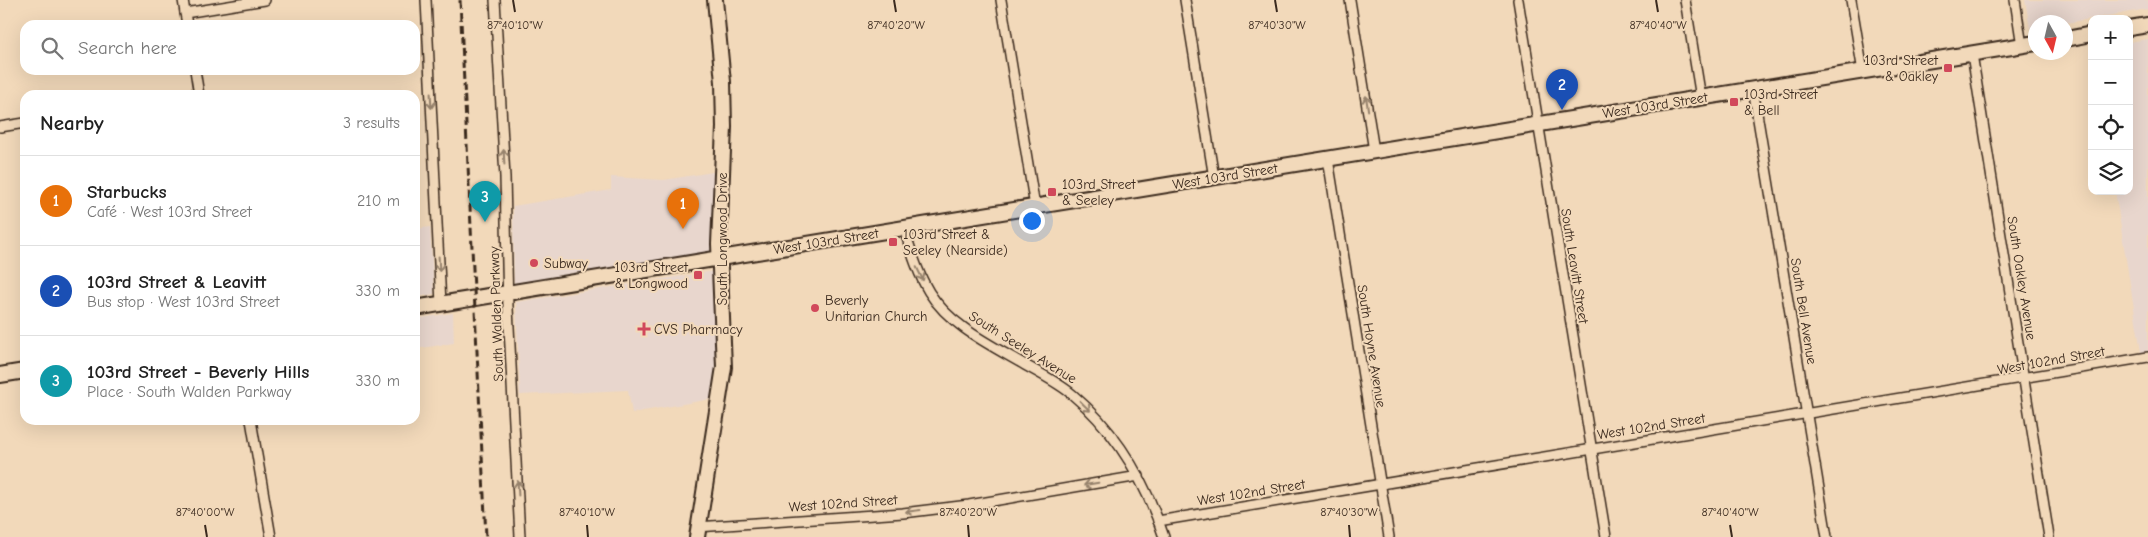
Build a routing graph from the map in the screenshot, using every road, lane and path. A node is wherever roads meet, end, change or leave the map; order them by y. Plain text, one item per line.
1 (183, 0) edge
2 (265, 0) edge
3 (426, 0) edge
4 (495, 0) edge
5 (715, 0) edge
6 (1001, 0) edge
7 (1185, 0) edge
8 (1350, 0) edge
9 (1518, 0) edge
10 (1685, 0) edge
11 (1851, 0) edge
12 (2015, 0) edge
13 (186, 13) junction
14 (187, 20) edge
15 (2148, 25) edge
16 (2133, 27) edge
17 (2088, 35) edge
18 (2073, 38) edge
19 (2028, 42) edge
20 (2028, 45) edge
21 (1972, 54) junction
22 (1863, 72) junction
23 (196, 75) edge
24 (197, 90) edge
25 (1753, 90) junction
26 (1701, 98) junction
27 (20, 124) edge
28 (1538, 124) junction
29 (0, 127) edge
30 (1374, 151) junction
31 (1328, 159) junction
32 (1214, 178) junction
33 (1035, 207) junction
34 (904, 229) junction
35 (720, 259) junction
36 (508, 293) junction
37 (441, 304) junction
38 (420, 307) edge
39 (2148, 358) edge
40 (20, 372) edge
41 (0, 375) edge
42 (2024, 379) junction
43 (1807, 414) junction
44 (252, 425) edge
45 (1592, 450) junction
46 (1139, 476) junction
47 (1381, 484) junction
48 (1158, 521) junction
49 (697, 532) edge
50 (271, 537) edge
51 (520, 537) edge
52 (1164, 537) edge
53 (1389, 537) edge
54 (1606, 537) edge
55 (1827, 537) edge
56 (2049, 537) edge

1 - 13 street
2 - 13 street
3 -> 37 street
36 -> 4 street, South Walden Parkway
5 - 35 main road, South Longwood Drive
6 - 33 street
7 - 32 street
30 -> 8 street
9 - 28 street, South Leavitt Street
10 - 26 street
11 - 22 street
12 - 19 street
13 - 14 street
15 - 16 main road
17 - 18 main road
20 - 21 main road, West 103rd Street
21 - 22 main road, West 103rd Street
21 - 42 street, South Oakley Avenue
22 - 25 main road, West 103rd Street
23 - 24 street
25 - 26 main road, West 103rd Street
25 - 43 street, South Bell Avenue
26 - 28 main road, West 103rd Street
27 - 29 street
28 - 30 main road, West 103rd Street
28 - 45 street, South Leavitt Street
30 - 31 main road, West 103rd Street
31 - 32 main road, West 103rd Street
31 - 47 street, South Hoyne Avenue
32 - 33 main road, West 103rd Street
33 - 34 main road, West 103rd Street
34 - 35 main road, West 103rd Street
34 -> 46 street, South Seeley Avenue
35 - 36 main road, West 103rd Street
35 - 49 main road, South Longwood Drive
36 - 37 main road, West 103rd Street
51 -> 36 street, South Walden Parkway
37 - 38 main road, West 103rd Street
39 - 42 street, West 102nd Street
40 - 41 main road
42 - 43 street, West 102nd Street
42 - 56 street, South Oakley Avenue
43 - 45 street, West 102nd Street
43 - 55 street, South Bell Avenue
44 - 50 street
45 - 47 street, West 102nd Street
45 - 54 street, South Leavitt Street
46 - 48 street, South Seeley Avenue
46 -> 49 street, West 102nd Street
47 - 48 street, West 102nd Street
47 - 53 street, South Hoyne Avenue
48 - 52 street, South Seeley Avenue

